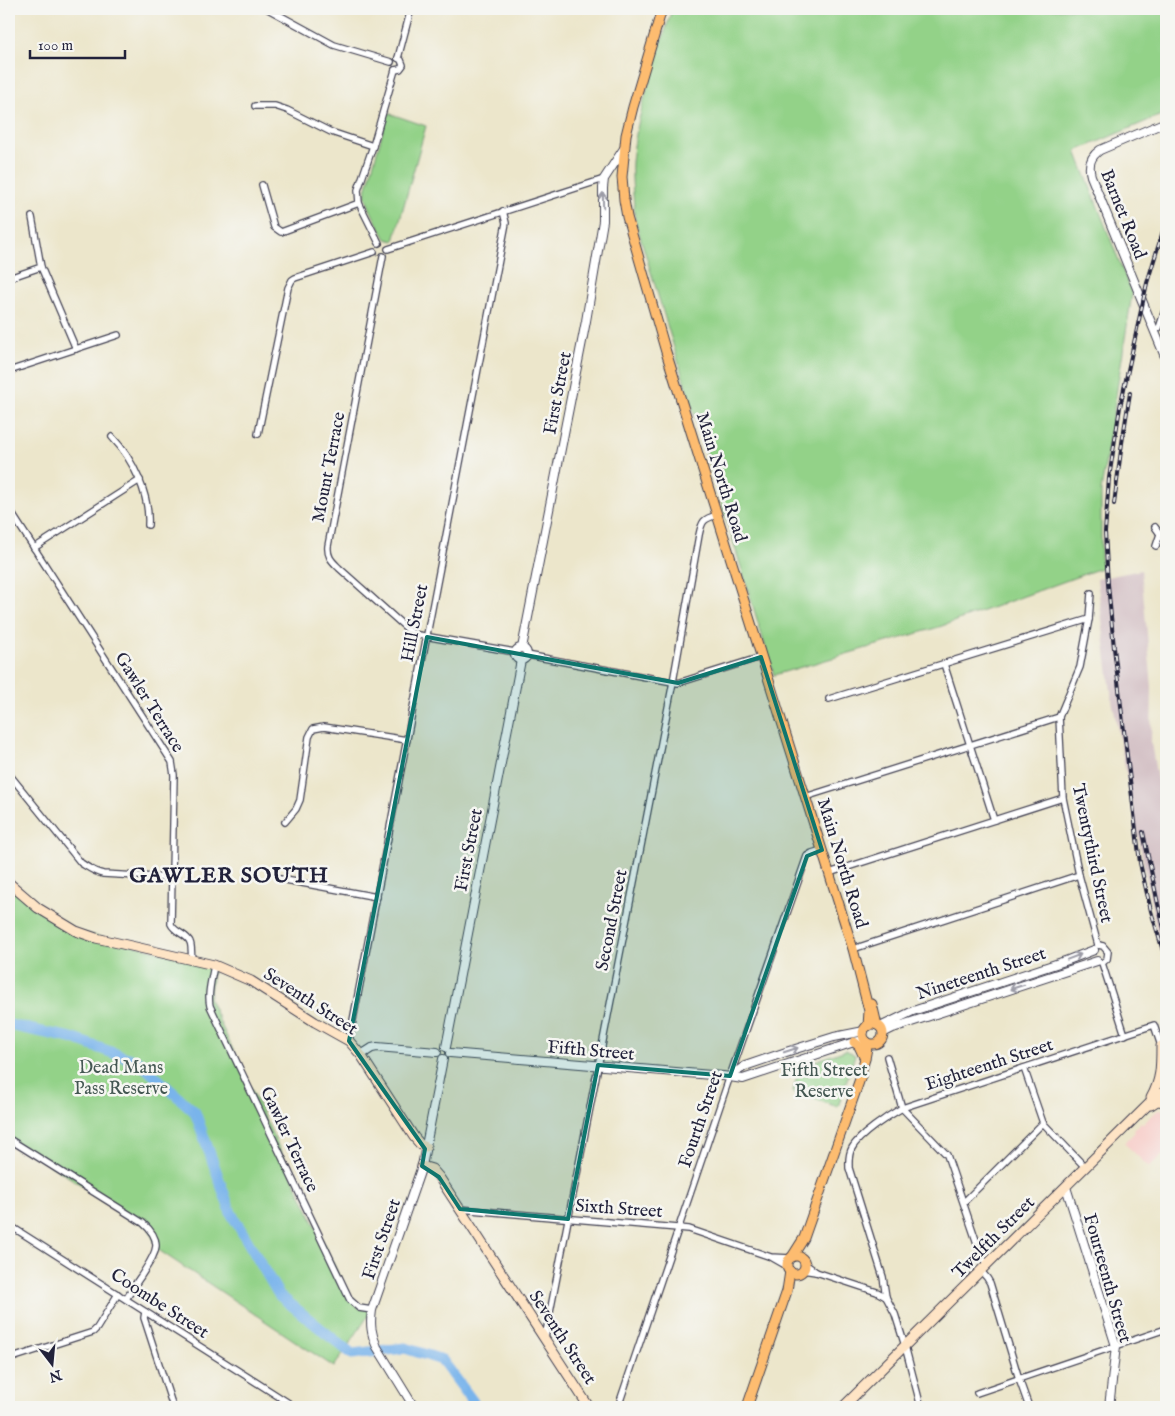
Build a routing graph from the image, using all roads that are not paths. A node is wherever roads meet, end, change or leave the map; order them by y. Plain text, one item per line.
1 (268, 9) edge
2 (411, 9) edge
3 (662, 9) edge
4 (398, 58) junction
5 (391, 62) junction
6 (395, 70) junction
7 (255, 106) dead end
8 (1166, 122) edge
9 (373, 146) junction
10 (625, 147) junction
11 (604, 179) junction
12 (262, 185) dead end
13 (359, 203) junction
14 (503, 212) junction
15 (32, 217) dead end
16 (379, 243) junction
17 (388, 249) junction
18 (374, 252) junction
19 (383, 256) junction
20 (40, 267) junction
21 (9, 278) edge
22 (1166, 307) edge
23 (1154, 330) junction
24 (118, 335) dead end
25 (76, 349) junction
26 (1166, 359) edge
27 (9, 371) edge
28 (258, 434) dead end
29 (112, 437) dead end
30 (140, 480) junction
31 (9, 509) edge
32 (717, 515) junction
33 (148, 525) dead end
34 (1154, 527) dead end
35 (1166, 531) edge
36 (1160, 534) junction
37 (1156, 546) dead end
38 (34, 548) junction
39 (1092, 593) dead end
40 (1089, 619) junction
41 (427, 637) junction
42 (521, 654) junction
43 (761, 657) junction
44 (944, 664) junction
45 (673, 682) junction
46 (829, 699) dead end
47 (1059, 717) junction
48 (407, 740) junction
49 (970, 745) junction
50 (9, 774) edge
51 (805, 797) junction
52 (1063, 798) junction
53 (994, 820) junction
54 (285, 822) dead end
55 (822, 850) junction
56 (829, 873) junction
57 (1079, 875) junction
58 (172, 878) junction
59 (280, 879) dead end
60 (9, 883) edge
61 (377, 897) junction
62 (1096, 948) junction
63 (852, 949) junction
64 (192, 960) junction
65 (1100, 962) junction
66 (214, 965) junction
67 (880, 1028) junction
68 (1125, 1035) junction
69 (868, 1037) junction
70 (349, 1040) junction
71 (854, 1042) junction
72 (1161, 1046) junction
73 (448, 1050) junction
74 (437, 1052) junction
75 (361, 1055) junction
76 (887, 1057) dead end
77 (865, 1059) junction
78 (443, 1060) junction
79 (1166, 1061) edge
80 (598, 1065) junction
81 (1024, 1068) junction
82 (730, 1076) junction
83 (861, 1076) junction
84 (1166, 1091) edge
85 (1166, 1102) edge
86 (1146, 1107) junction
87 (902, 1108) junction
88 (1043, 1124) junction
89 (9, 1138) edge
90 (426, 1146) junction
91 (422, 1166) junction
92 (1086, 1168) junction
93 (1066, 1187) junction
94 (964, 1202) junction
95 (460, 1209) junction
96 (568, 1219) junction
97 (9, 1225) edge
98 (679, 1228) junction
99 (796, 1264) junction
100 (984, 1268) junction
101 (118, 1294) junction
102 (886, 1297) junction
103 (126, 1299) junction
104 (372, 1310) junction
105 (145, 1312) junction
106 (1166, 1329) edge
107 (544, 1339) junction
108 (905, 1346) junction
109 (1116, 1346) junction
110 (9, 1359) edge
111 (1019, 1379) junction
112 (977, 1393) dead end
113 (173, 1407) edge
114 (295, 1407) edge
115 (414, 1407) edge
116 (589, 1407) edge
117 (618, 1407) edge
118 (748, 1407) edge
119 (844, 1407) edge
120 (921, 1407) edge
121 (1029, 1407) edge
122 (1109, 1407) edge

1 - 5 street
2 - 4 street
3 - 10 main road, Main North Road
4 - 5 street
4 - 6 street
5 - 6 street
6 - 9 street
7 - 9 street
8 - 23 street, Barnet Road
9 - 13 street
10 - 11 street
10 - 32 main road, Main North Road
11 - 14 street
42 -> 11 street, First Street
12 - 13 street
13 - 16 street
14 - 17 street
14 - 41 street, Hill Street
15 - 20 street
16 - 17 street
16 - 18 street
17 - 19 street
18 - 19 street
18 - 28 street
19 - 41 street, Mount Terrace
20 - 21 street
20 - 25 street
22 - 23 street
23 - 26 street, Barnet Road
24 - 25 street
25 - 27 street
29 - 30 street
30 - 33 street
30 - 38 street
31 - 38 street, Gawler Terrace
32 - 43 main road, Main North Road
32 - 45 street, Second Street
34 - 36 street
35 - 36 street
36 - 37 street
38 - 58 street, Gawler Terrace
39 - 40 street, Twentythird Street
40 - 44 street
40 - 47 street, Twentythird Street
41 - 42 street
41 - 48 street, Hill Street
42 - 45 street
42 - 73 street, First Street
43 - 45 street
43 - 51 main road, Main North Road
44 - 46 street
44 - 49 street
45 - 80 street, Second Street
47 - 49 street
47 - 52 street, Twentythird Street
48 - 54 street
48 - 61 street, Hill Street
49 - 51 street
49 - 53 street
50 - 58 street
51 - 55 main road, Main North Road
52 - 53 street
52 - 57 street, Twentythird Street
53 - 56 street
55 - 56 main road, Main North Road
55 - 82 street, Fourth Street
56 - 63 main road, Main North Road
57 - 62 street, Twentythird Street
57 - 63 street
58 - 64 street, Gawler Terrace
59 - 61 street
60 - 64 main road, Seventh Street
61 - 70 street, Hill Street
62 - 65 street
62 - 65 street
67 -> 62 street, Nineteenth Street
63 - 67 main road
63 - 69 main road
64 - 66 main road, Seventh Street
65 -> 67 street, Nineteenth Street
65 - 68 street
66 - 70 main road, Seventh Street
66 - 104 street, Gawler Terrace
67 - 69 main road
67 - 69 main road
68 - 72 street, Eighteenth Street
68 - 81 street, Eighteenth Street
69 - 71 street, Fifth Street
69 - 77 main road
82 -> 69 street
69 - 83 main road
70 - 75 main road, Seventh Street
71 - 77 main road
71 - 82 street, Fifth Street
72 - 79 street
72 - 86 main road
73 - 74 street
73 - 78 street
73 - 80 street, Fifth Street
74 - 75 street
74 - 78 street
75 - 90 main road, Seventh Street
76 - 87 street
77 - 83 main road
78 - 90 street, First Street
80 - 82 street, Fifth Street
80 - 96 street, Second Street
81 - 87 street, Eighteenth Street
81 - 88 street
82 - 98 street, Fourth Street
83 - 99 main road
84 - 86 main road, Twelfth Street
85 - 86 main road
86 - 92 main road, Twelfth Street
87 - 94 street
87 - 102 street, Eighteenth Street
88 - 92 street
88 - 94 street
89 - 103 street
90 - 91 street, First Street
91 - 95 main road, Seventh Street
91 - 104 street, First Street
92 - 93 main road, Twelfth Street
93 - 100 main road, Twelfth Street
93 - 109 street, Fourteenth Street
94 - 100 street
95 - 96 street, Sixth Street
95 - 107 main road, Seventh Street
96 - 98 street, Sixth Street
96 - 107 street, Second Street
97 - 101 street, Coombe Street
98 - 99 street, Sixth Street
98 - 117 street, Fourth Street
99 - 102 street
99 - 118 main road
100 - 108 main road, Twelfth Street
100 - 111 street
101 - 103 street, Coombe Street
101 - 110 street
102 - 108 street
103 - 105 street, Coombe Street
104 - 115 street, First Street
105 - 113 street
105 - 114 street, Coombe Street
106 - 109 street
107 - 116 main road, Seventh Street
108 - 119 main road, Twelfth Street
108 - 120 street
109 - 111 street
109 - 122 street, Fourteenth Street
111 - 112 street
111 - 121 street

